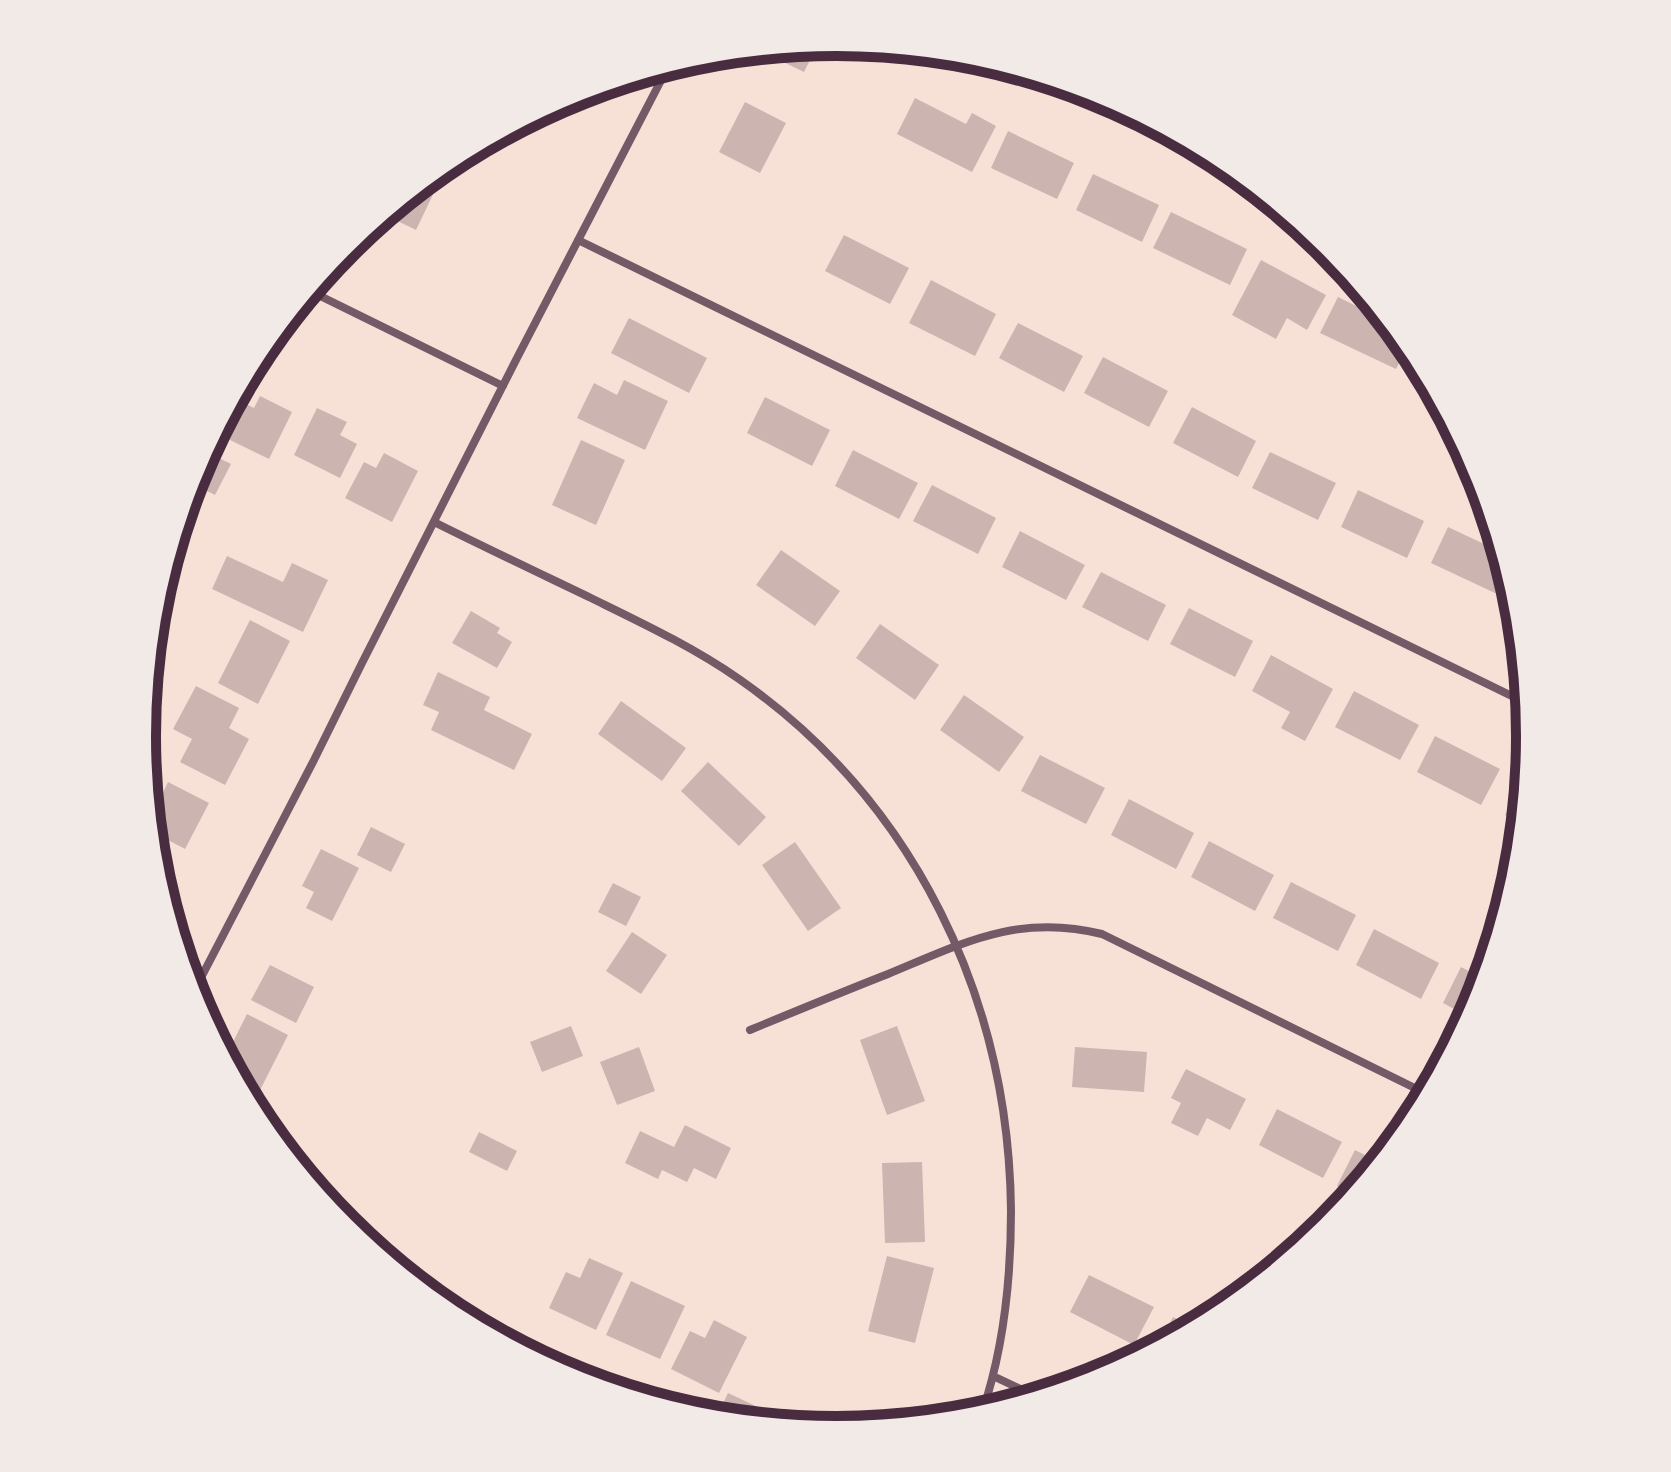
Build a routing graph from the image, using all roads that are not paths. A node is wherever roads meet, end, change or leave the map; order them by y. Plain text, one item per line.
1 (662, 79) edge
2 (578, 240) junction
3 (318, 295) edge
4 (503, 386) junction
5 (434, 522) junction
6 (1514, 697) edge
7 (956, 945) junction
8 (201, 978) edge
9 (750, 1030) dead end
10 (1416, 1089) edge
11 (993, 1376) junction
12 (1022, 1390) edge
13 (986, 1399) edge

1 - 2 street
2 - 4 street
2 - 6 street
3 - 4 street
4 - 5 street
5 - 7 street
5 - 8 street
7 - 9 street
7 - 10 street
7 - 11 street
11 - 12 street
11 - 13 street

